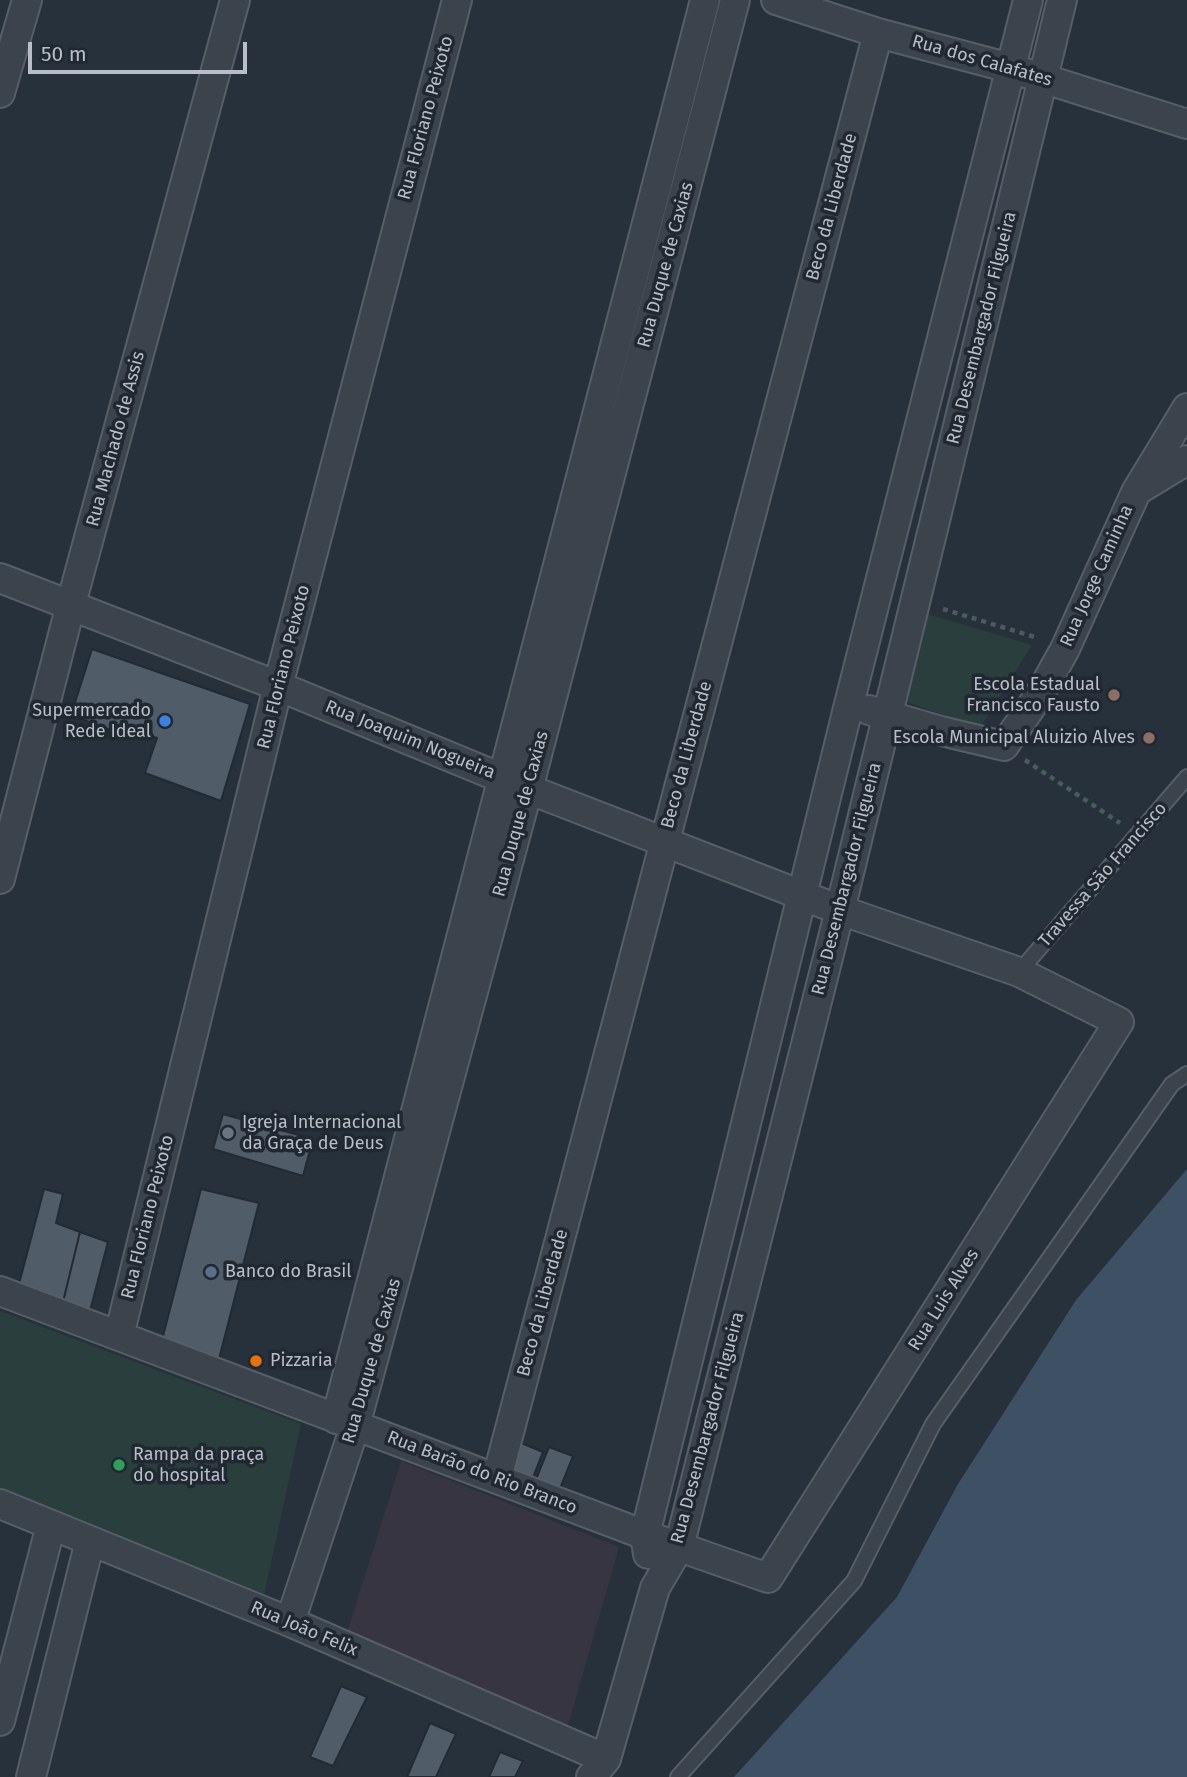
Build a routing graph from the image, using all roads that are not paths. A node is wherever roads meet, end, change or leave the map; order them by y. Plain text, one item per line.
1 (27, 0) edge
2 (235, 0) edge
3 (457, 0) edge
4 (705, 0) edge
5 (735, 0) edge
6 (776, 0) edge
7 (1028, 0) edge
8 (1062, 0) edge
9 (878, 33) junction
10 (1010, 68) junction
11 (1042, 78) junction
12 (0, 93) edge
13 (1187, 124) edge
14 (1187, 408) edge
15 (1187, 460) edge
16 (1136, 492) junction
17 (0, 578) edge
18 (879, 592) junction
19 (915, 601) junction
20 (71, 604) junction
21 (278, 687) junction
22 (849, 704) junction
23 (887, 715) junction
24 (501, 777) junction
25 (1187, 777) edge
26 (528, 789) junction
27 (664, 841) junction
28 (0, 879) edge
29 (802, 895) junction
30 (840, 910) junction
31 (1019, 972) junction
32 (1119, 1022) joint
33 (1187, 1074) edge
34 (0, 1291) edge
35 (119, 1336) junction
36 (346, 1422) junction
37 (497, 1478) junction
38 (0, 1504) edge
39 (51, 1525) junction
40 (645, 1535) junction
41 (90, 1541) junction
42 (679, 1547) junction
43 (768, 1578) joint
44 (654, 1588) junction
45 (290, 1622) junction
46 (0, 1721) edge
47 (599, 1768) edge
48 (31, 1777) edge
49 (678, 1777) edge

1 - 12 street
2 - 20 street, Rua Machado de Assis
3 - 21 street, Rua Floriano Peixoto
4 - 24 street, Rua Duque de Caxias
5 - 26 street, Rua Duque de Caxias
6 - 9 street, Rua dos Calafates
7 - 10 street, Rua Desembargador Filgueira
8 - 11 street, Rua Desembargador Filgueira
9 - 10 street, Rua dos Calafates
9 - 27 street, Beco da Liberdade
10 - 11 street, Rua dos Calafates
10 - 18 street, Rua Desembargador Filgueira
11 - 13 street, Rua dos Calafates
11 - 19 street, Rua Desembargador Filgueira
14 - 16 street
15 - 16 street, Rua Jorge Caminha
16 - 23 street, Rua Jorge Caminha
17 - 20 street, Rua Joaquim Nogueira
18 - 19 street
18 - 22 street, Rua Desembargador Filgueira
19 - 23 street, Rua Desembargador Filgueira
20 - 21 street, Rua Joaquim Nogueira
20 - 28 street, Rua Machado de Assis
21 - 24 street, Rua Joaquim Nogueira
21 - 35 street, Rua Floriano Peixoto
22 - 23 street
22 - 29 street, Rua Desembargador Filgueira
23 - 30 street, Rua Desembargador Filgueira
24 - 26 street, Rua Joaquim Nogueira
24 - 36 street, Rua Duque de Caxias
25 - 31 lane, Travessa São Francisco
26 - 27 street, Rua Joaquim Nogueira
26 - 36 street, Rua Duque de Caxias
27 - 29 street, Rua Joaquim Nogueira
27 - 37 street, Beco da Liberdade
29 - 30 street, Rua Joaquim Nogueira
29 - 40 street, Rua Desembargador Filgueira
30 - 31 street, Rua Joaquim Nogueira
30 - 42 street, Rua Desembargador Filgueira
31 - 32 street, Rua Joaquim Nogueira
32 - 43 street, Rua Luis Alves
33 - 49 lane
34 - 35 street, Rua Barão do Rio Branco
35 - 36 street, Rua Barão do Rio Branco
36 - 37 street, Rua Barão do Rio Branco
36 - 45 street, Rua Duque de Caxias
37 - 40 street, Rua Barão do Rio Branco
38 - 39 street, Rua João Felix
39 - 41 street, Rua João Felix
39 - 46 street
40 - 42 street, Rua Barão do Rio Branco
40 - 44 street, Rua Desembargador Filgueira
41 - 45 street, Rua João Felix
41 - 48 street
42 - 43 street, Rua Barão do Rio Branco
42 - 44 street, Rua Desembargador Filgueira
44 - 47 street, Rua Desembargador Filgueira
45 - 47 street, Rua João Felix

